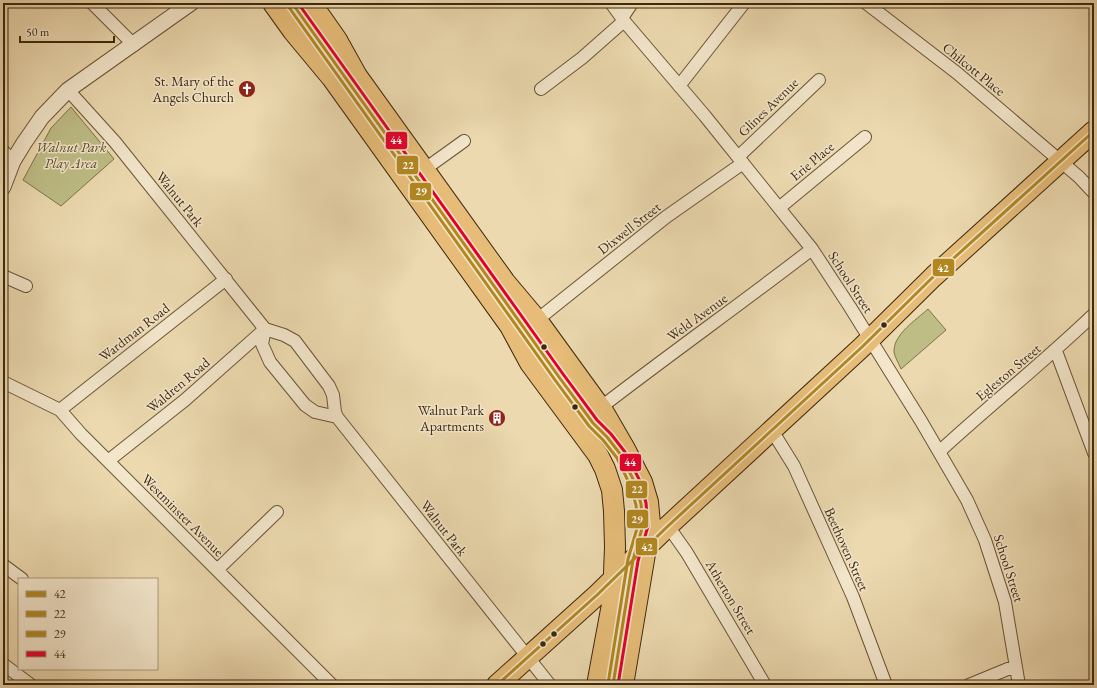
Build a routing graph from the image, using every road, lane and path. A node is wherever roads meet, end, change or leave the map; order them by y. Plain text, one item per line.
1 (92, 3) edge
2 (191, 3) edge
3 (273, 3) edge
4 (311, 3) edge
5 (611, 3) edge
6 (632, 3) edge
7 (744, 3) edge
8 (866, 3) edge
9 (623, 19) junction
10 (134, 45) junction
11 (819, 80) dead end
12 (679, 86) junction
13 (541, 89) dead end
14 (68, 90) junction
15 (1094, 131) edge
16 (865, 137) dead end
17 (464, 141) dead end
18 (8, 156) edge
19 (740, 160) junction
20 (1060, 162) junction
21 (425, 169) junction
22 (3, 187) edge
23 (1094, 193) edge
24 (780, 208) junction
25 (812, 249) junction
26 (3, 276) edge
27 (226, 279) junction
28 (26, 286) dead end
29 (1094, 314) edge
30 (537, 320) junction
31 (265, 329) junction
32 (870, 339) junction
33 (1056, 351) junction
34 (3, 382) edge
35 (600, 408) junction
36 (60, 410) junction
37 (337, 417) junction
38 (771, 429) junction
39 (940, 451) junction
40 (1094, 453) edge
41 (108, 461) junction
42 (277, 512) dead end
43 (668, 526) junction
44 (646, 547) junction
45 (3, 565) edge
46 (217, 570) junction
47 (21, 578) edge
48 (614, 578) junction
49 (528, 656) junction
50 (3, 664) edge
51 (1015, 666) junction
52 (31, 685) edge
53 (332, 685) edge
54 (497, 685) edge
55 (550, 685) edge
56 (597, 685) edge
57 (623, 685) edge
58 (765, 685) edge
59 (886, 685) edge
60 (969, 685) edge
61 (1019, 685) edge

1 - 10 street
2 - 10 street
3 - 48 main road
4 - 21 main road
5 - 9 street, School Street
6 - 9 street
7 - 12 street
8 - 20 street, Chilcott Place
9 - 12 street, School Street
9 - 13 street
10 - 14 street
11 - 19 street, Glines Avenue
12 - 19 street, School Street
14 - 18 street
14 - 27 street, Walnut Park
15 - 20 main road
16 - 24 street, Erie Place
17 - 21 street
18 - 22 street
19 - 24 street, School Street
19 - 30 street, Dixwell Street
20 - 23 street, Chilcott Place
20 - 32 main road
21 - 30 main road
24 - 25 street, School Street
25 - 32 street, School Street
25 - 35 street, Weld Avenue
26 - 28 street
27 - 31 street, Walnut Park
27 - 36 street, Wardman Road
29 - 33 street, Egleston Street
30 - 35 main road
31 - 37 street, Walnut Park
31 - 37 street
31 - 41 street, Waldren Road
32 - 38 main road
32 - 39 street, School Street
33 - 39 street, Egleston Street
33 - 40 street
34 - 36 street, Westminster Avenue
35 - 44 main road
36 - 41 street, Westminster Avenue
37 - 49 street, Walnut Park
38 - 43 main road
38 - 59 street, Beethoven Street
39 - 51 street, School Street
41 - 46 street, Westminster Avenue
42 - 46 street
43 - 44 main road
43 - 58 street, Atherton Street
44 - 48 main road
44 - 57 main road
45 - 47 street
46 - 53 street, Westminster Avenue
48 - 49 main road
48 - 56 main road
49 - 54 main road
49 - 55 street, Walnut Park
50 - 52 street
51 - 60 street
51 - 61 street, School Street

